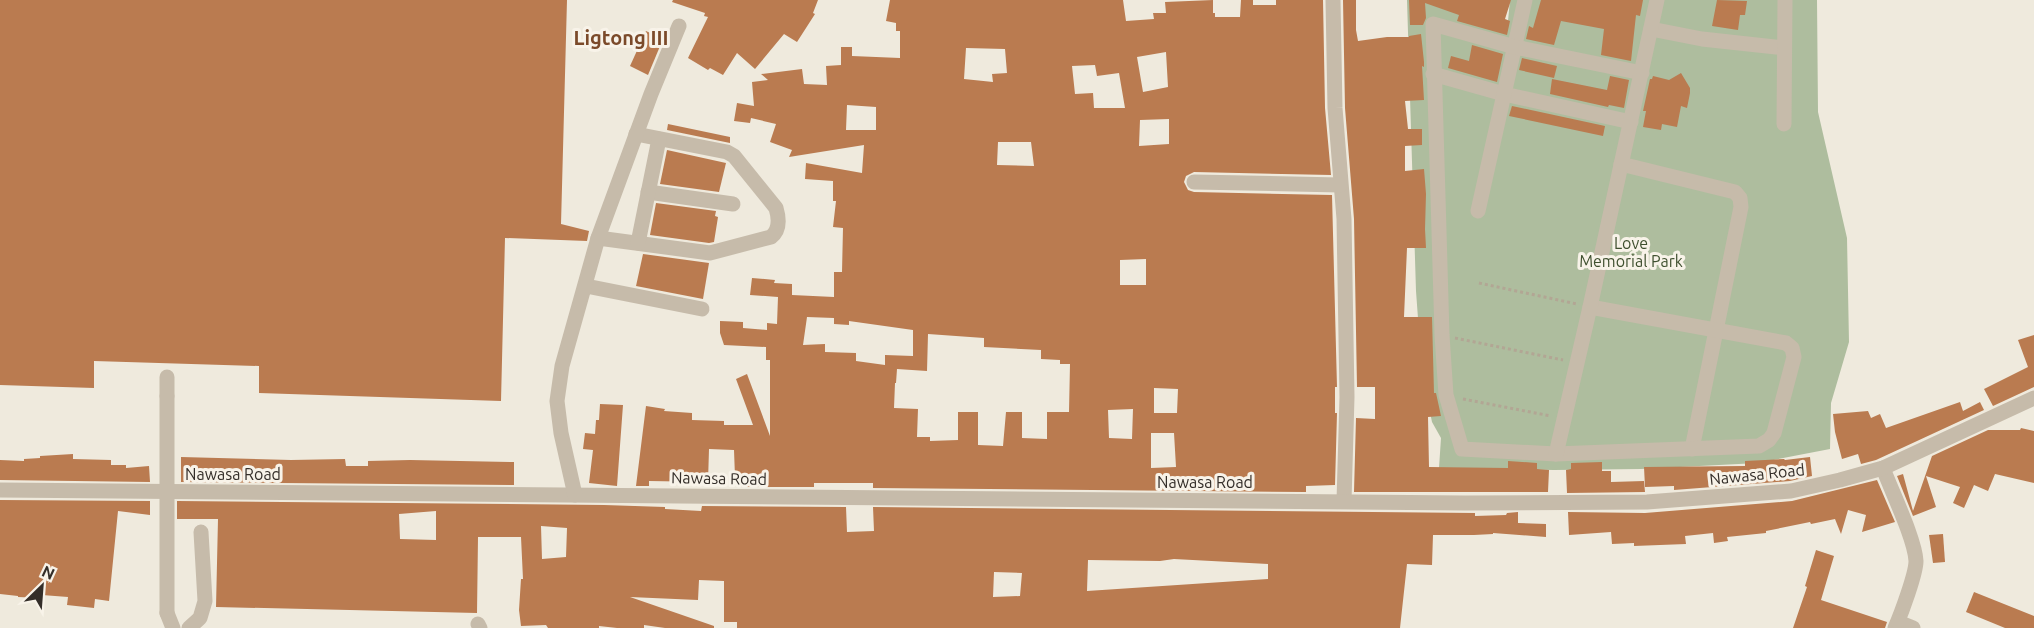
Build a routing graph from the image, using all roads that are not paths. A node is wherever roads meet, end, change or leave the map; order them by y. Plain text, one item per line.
1 (1333, 0) edge
2 (1525, 0) edge
3 (1657, 0) edge
4 (1785, 0) edge
5 (678, 26) dead end
6 (1651, 29) junction
7 (1515, 46) junction
8 (1784, 48) junction
9 (1642, 73) junction
10 (1433, 74) junction
11 (1504, 94) junction
12 (1631, 122) junction
13 (1784, 124) dead end
14 (636, 134) junction
15 (659, 139) junction
16 (1622, 164) junction
17 (1194, 182) dead end
18 (1340, 185) junction
19 (648, 192) junction
20 (733, 204) dead end
21 (1478, 211) dead end
22 (598, 238) junction
23 (638, 243) junction
24 (586, 286) junction
25 (1590, 307) junction
26 (702, 309) dead end
27 (1717, 330) junction
28 (167, 377) dead end
29 (2034, 398) edge
30 (1692, 449) junction
31 (1556, 454) junction
32 (1883, 468) junction
33 (0, 490) edge
34 (575, 495) junction
35 (1344, 501) junction
36 (201, 532) dead end
37 (1897, 625) edge
38 (173, 628) edge
39 (189, 628) edge
40 (1913, 628) edge

1 - 18 street
2 - 7 street
3 - 6 street
4 - 8 street
5 - 14 street
6 - 8 street
6 - 9 street
7 - 9 street
7 - 10 street
7 - 11 street
8 - 13 street
9 - 12 street
10 - 11 street
10 - 31 street
11 - 12 street
11 - 21 street
12 - 16 street
14 - 15 street
14 - 22 street
15 - 19 street
15 - 23 street
16 - 25 street
16 - 27 street
17 - 18 street
18 - 35 street
19 - 20 street
19 - 23 street
22 - 23 street
22 - 24 street
24 - 26 street
24 - 34 street
25 - 27 street
25 - 31 street
27 - 30 street
27 - 30 street
28 - 38 street, bridge
29 - 32 street, Nawasa Road
30 - 31 street
32 - 35 street, Nawasa Road
32 - 37 street
33 - 34 street, Nawasa Road
34 - 35 street, Nawasa Road
36 - 39 street
37 - 40 street

